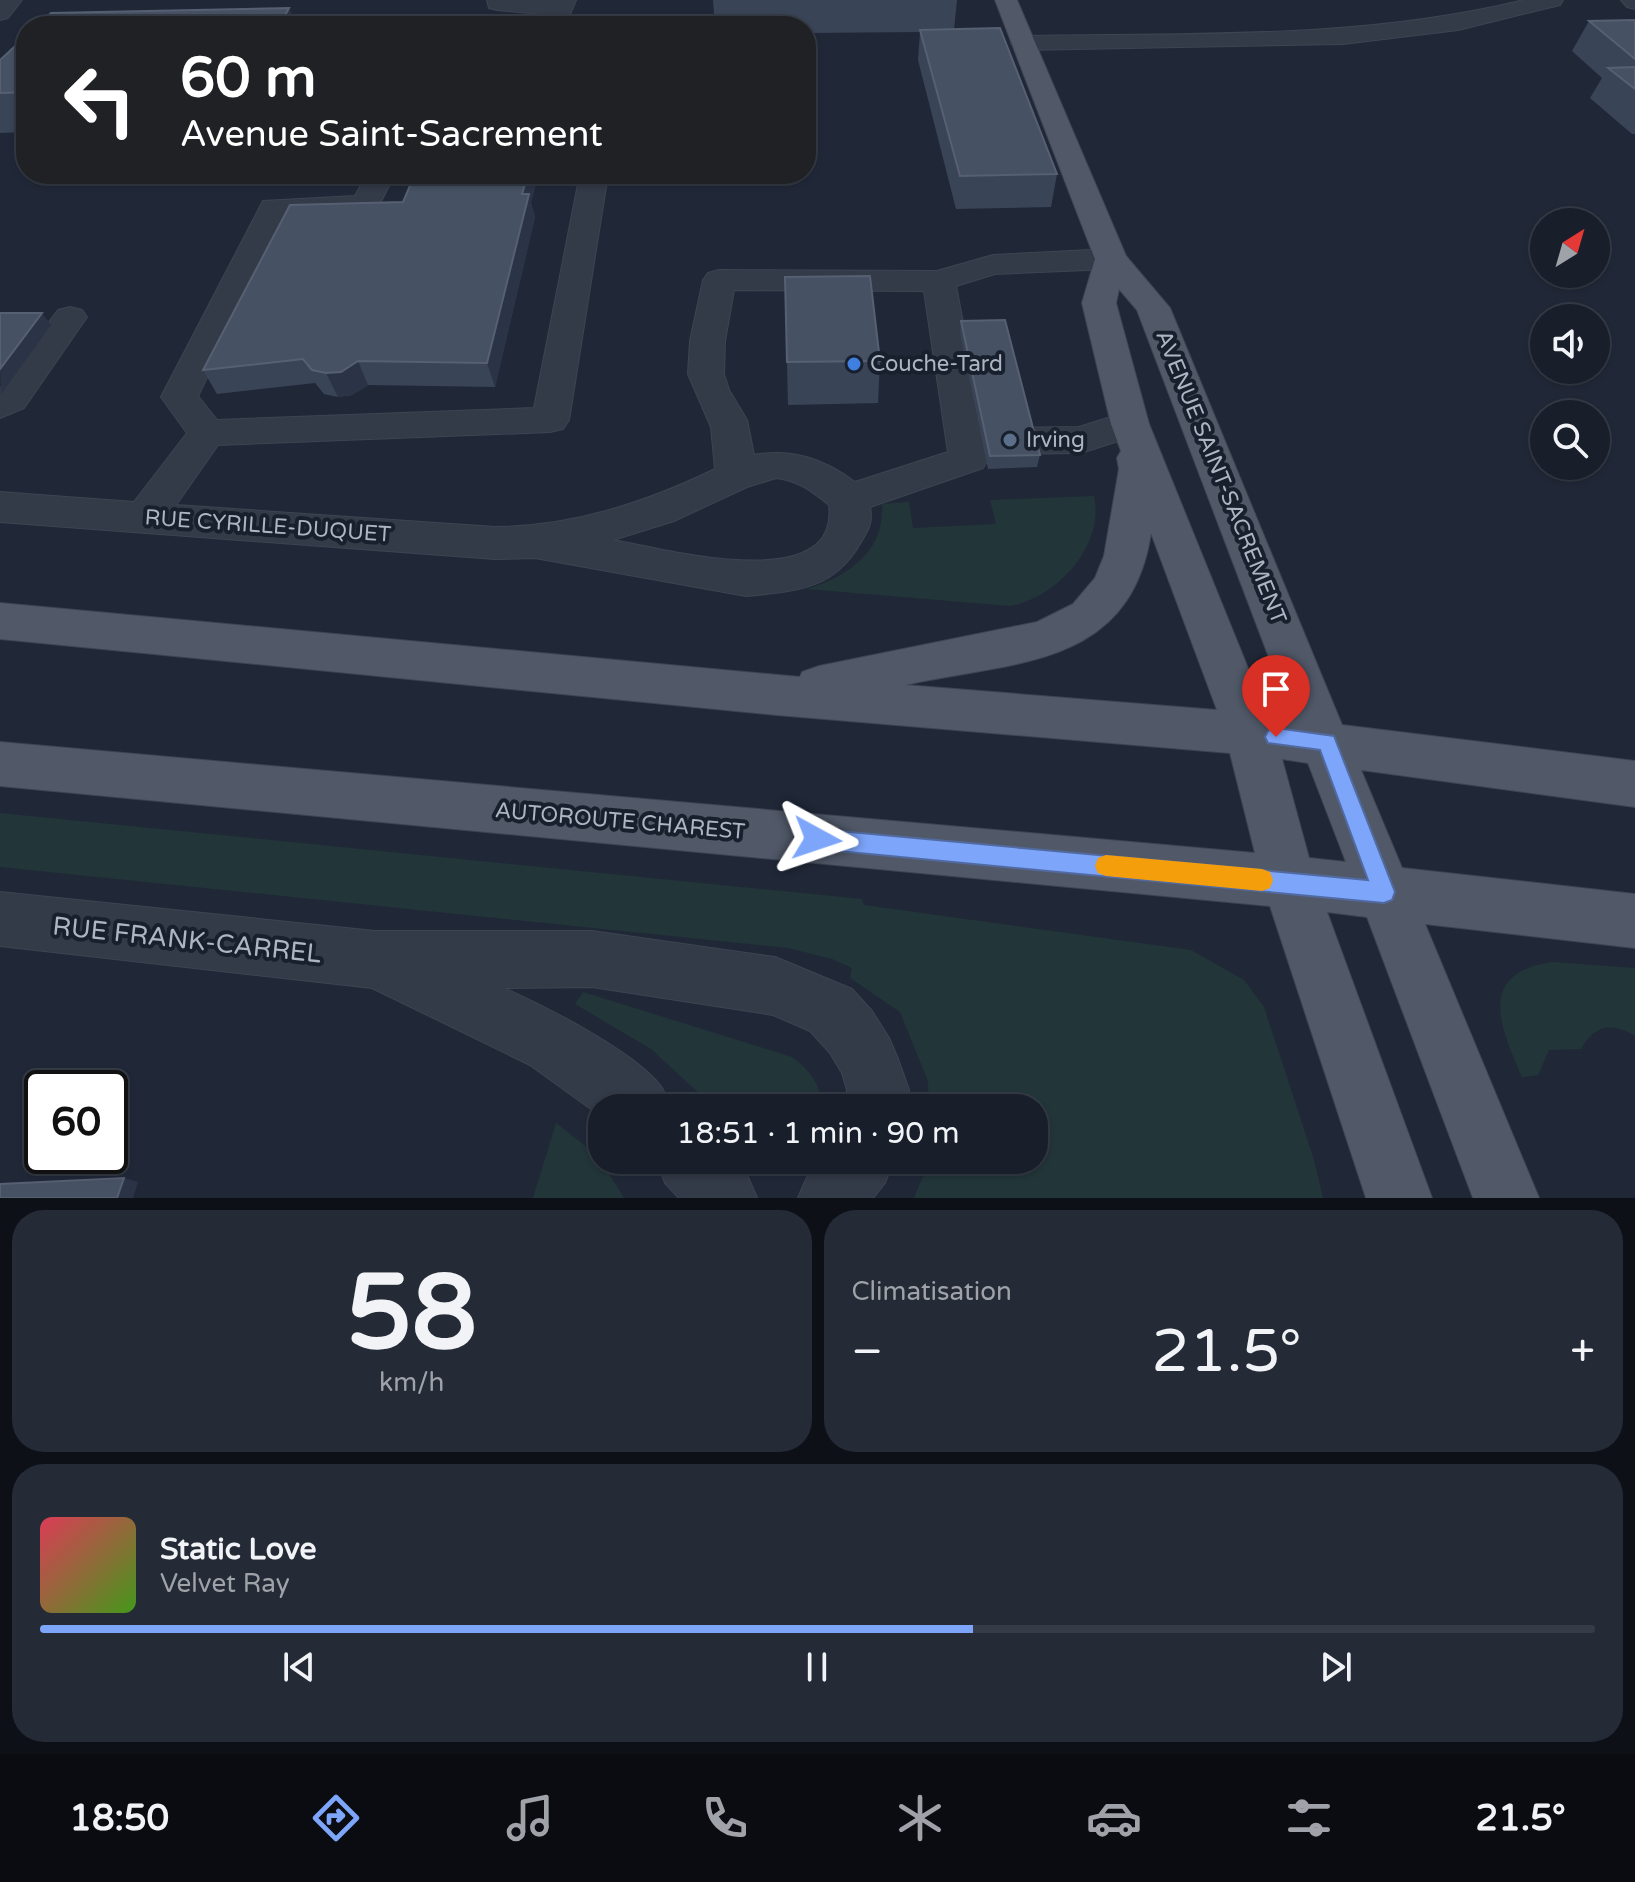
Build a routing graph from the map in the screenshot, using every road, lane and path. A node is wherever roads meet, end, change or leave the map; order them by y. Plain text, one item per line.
1 (498, 0) edge
2 (565, 0) edge
3 (1006, 0) edge
4 (1552, 0) edge
5 (1023, 43) junction
6 (287, 184) edge
7 (376, 184) edge
8 (592, 184) edge
9 (274, 207) junction
10 (1111, 259) junction
11 (939, 281) junction
12 (70, 317) dead end
13 (0, 406) edge
14 (1130, 424) junction
15 (207, 433) junction
16 (966, 441) junction
17 (734, 475) junction
18 (849, 499) junction
19 (0, 507) edge
20 (144, 518) junction
21 (535, 542) junction
22 (0, 621) edge
23 (777, 695) junction
24 (1250, 734) junction
25 (1327, 742) junction
26 (0, 764) edge
27 (1635, 784) edge
28 (1289, 882) junction
29 (1384, 892) junction
30 (0, 919) edge
31 (1635, 921) edge
32 (375, 960) junction
33 (623, 1094) edge
34 (878, 1094) edge
35 (701, 1174) edge
36 (851, 1174) edge
37 (724, 1198) edge
38 (831, 1198) edge
39 (1399, 1198) edge
40 (1506, 1198) edge

1 - 2 street
3 - 5 main road, AVENUE SAINT-SACREMENT
4 - 5 street
5 - 10 main road, AVENUE SAINT-SACREMENT
6 - 9 street
7 - 9 street
8 - 15 street
9 - 15 street
10 - 11 street
10 - 14 main road
10 - 25 main road, AVENUE SAINT-SACREMENT
11 - 16 street
11 - 17 street
12 - 13 street
14 - 16 street
14 - 23 main road
14 - 24 main road
15 - 20 street
16 - 18 street
17 - 18 street, RUE CYRILLE-DUQUET
17 - 21 street, RUE CYRILLE-DUQUET
18 - 21 street, RUE CYRILLE-DUQUET
19 - 20 street, RUE CYRILLE-DUQUET
20 - 21 street, RUE CYRILLE-DUQUET
22 - 23 main road
23 - 24 main road
24 - 25 main road
24 - 28 main road
25 - 27 main road
25 - 29 main road, AVENUE SAINT-SACREMENT
26 - 28 main road, AUTOROUTE CHAREST
28 - 29 main road, AUTOROUTE CHAREST
28 - 39 main road
29 - 31 main road, AUTOROUTE CHAREST
29 - 40 main road, AVENUE SAINT-SACREMENT
30 - 32 street, RUE FRANK-CARREL
32 - 33 street, RUE FRANK-CARREL
32 - 34 street, RUE FRANK-CARREL
35 - 37 street
36 - 38 street

